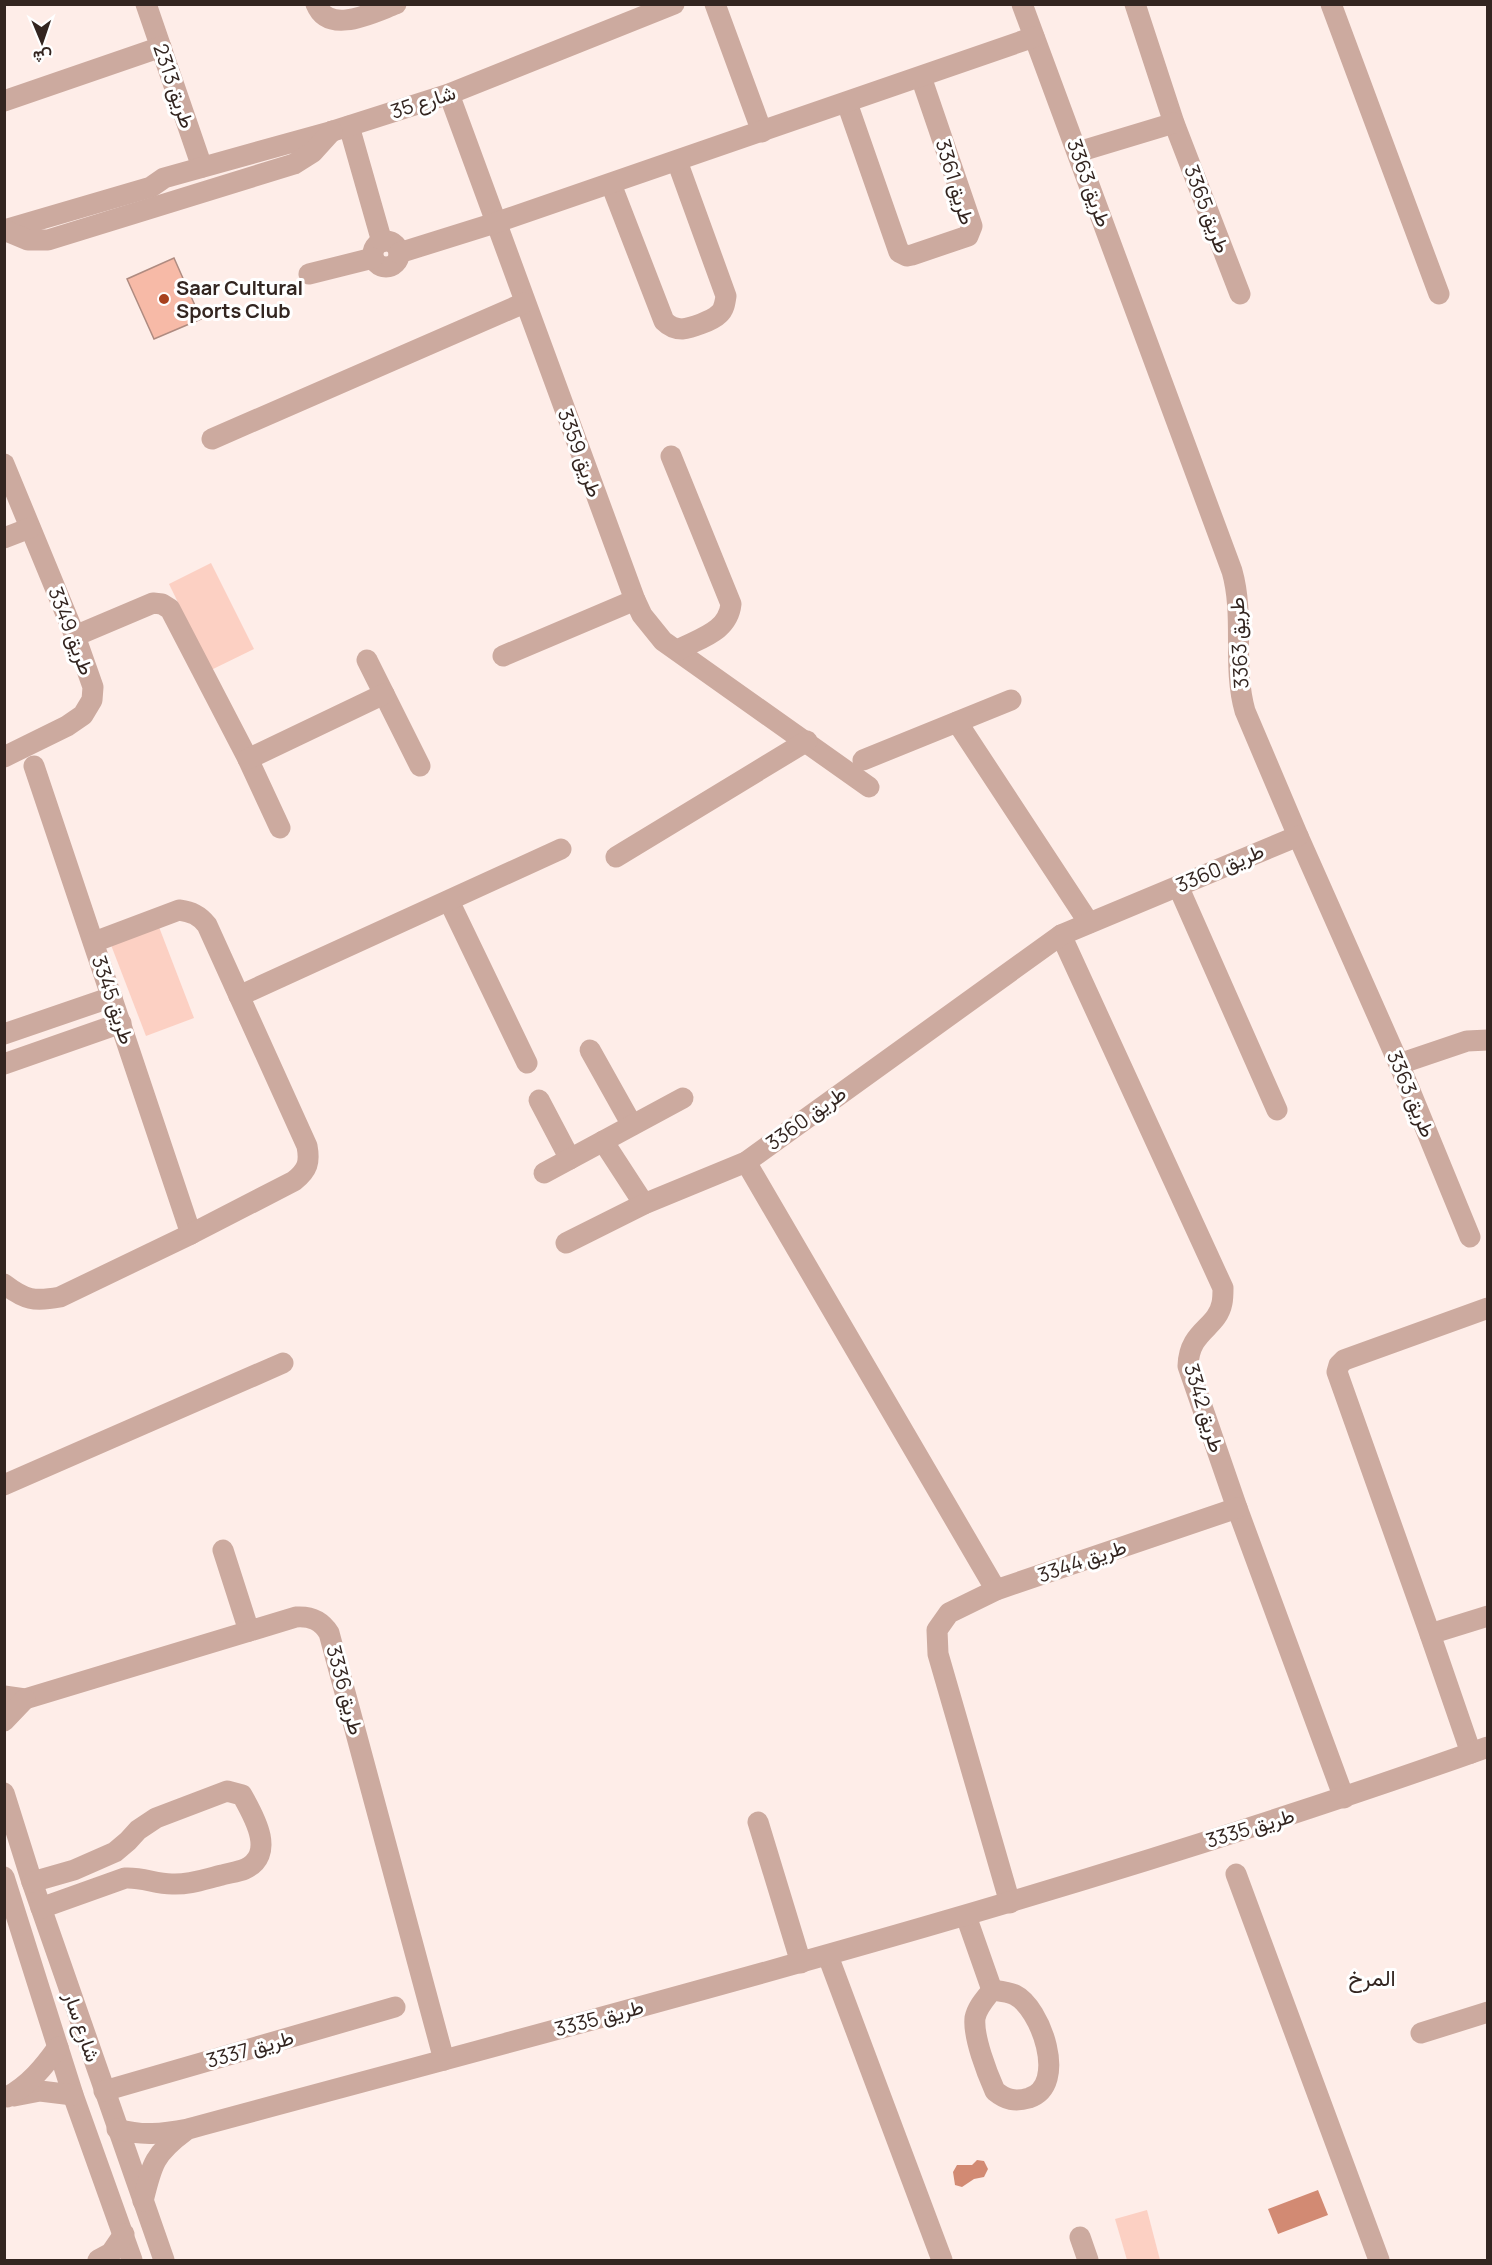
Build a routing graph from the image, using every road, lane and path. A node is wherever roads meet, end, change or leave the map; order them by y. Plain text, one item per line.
1 (146, 4) edge
2 (316, 4) edge
3 (396, 4) edge
4 (674, 4) edge
5 (715, 4) edge
6 (1022, 4) edge
7 (1135, 4) edge
8 (1331, 4) edge
9 (1034, 37) junction
10 (160, 47) junction
11 (921, 77) junction
12 (448, 94) junction
13 (4, 101) edge
14 (847, 103) junction
15 (1174, 123) junction
16 (341, 128) junction
17 (762, 132) junction
18 (1078, 152) junction
19 (677, 161) junction
20 (202, 167) junction
21 (164, 178) junction
22 (610, 184) junction
23 (4, 214) edge
24 (495, 223) junction
25 (4, 230) edge
26 (385, 251) junction
27 (309, 274) dead end
28 (1240, 294) dead end
29 (1439, 294) dead end
30 (524, 303) junction
31 (212, 439) dead end
32 (671, 456) dead end
33 (4, 464) edge
34 (30, 528) junction
35 (4, 538) edge
36 (635, 600) junction
37 (75, 636) junction
38 (678, 650) junction
39 (503, 656) dead end
40 (367, 660) dead end
41 (384, 694) junction
42 (1011, 700) dead end
43 (957, 722) junction
44 (807, 741) junction
45 (4, 757) edge
46 (248, 759) junction
47 (863, 760) dead end
48 (34, 766) dead end
49 (420, 766) dead end
50 (869, 787) dead end
51 (280, 828) dead end
52 (1298, 836) junction
53 (561, 849) dead end
54 (616, 857) dead end
55 (1178, 886) junction
56 (449, 901) junction
57 (1089, 923) junction
58 (1062, 935) junction
59 (94, 942) junction
60 (239, 996) junction
61 (112, 997) junction
62 (121, 1023) junction
63 (4, 1034) edge
64 (1488, 1040) edge
65 (590, 1050) dead end
66 (527, 1063) dead end
67 (4, 1064) edge
68 (1399, 1064) junction
69 (683, 1098) dead end
70 (540, 1100) dead end
71 (1277, 1110) dead end
72 (632, 1125) junction
73 (603, 1141) junction
74 (570, 1159) junction
75 (746, 1162) junction
76 (544, 1173) dead end
77 (644, 1204) junction
78 (191, 1234) junction
79 (1470, 1237) dead end
80 (566, 1243) dead end
81 (4, 1284) edge
82 (1488, 1308) edge
83 (283, 1363) dead end
84 (4, 1485) edge
85 (1237, 1508) junction
86 (223, 1550) dead end
87 (996, 1590) junction
88 (1488, 1616) edge
89 (249, 1631) junction
90 (1430, 1634) junction
91 (15, 1698) edge
92 (4, 1721) edge
93 (1479, 1750) edge
94 (4, 1793) edge
95 (1344, 1798) junction
96 (758, 1822) dead end
97 (1236, 1874) dead end
98 (4, 1877) edge
99 (32, 1882) junction
100 (1010, 1903) junction
101 (40, 1908) junction
102 (966, 1916) junction
103 (828, 1956) junction
104 (801, 1963) junction
105 (992, 1990) junction
106 (395, 2007) dead end
107 (1488, 2012) edge
108 (1421, 2033) dead end
109 (58, 2047) junction
110 (444, 2060) junction
111 (104, 2091) junction
112 (73, 2095) junction
113 (6, 2098) edge
114 (117, 2128) junction
115 (188, 2129) junction
116 (143, 2201) junction
117 (124, 2234) junction
118 (1080, 2237) dead end
119 (98, 2260) edge
120 (132, 2260) edge
121 (164, 2260) edge
122 (942, 2260) edge
123 (1088, 2260) edge
124 (1379, 2260) edge

1 - 10 street, طريق 2313
2 - 3 street
4 - 12 street, شارع 35
5 - 17 street
6 - 9 street, طريق 3363
7 - 15 street, طريق 3365
8 - 29 street
9 - 11 street
9 - 18 street, طريق 3363
10 - 13 street
10 - 20 street, طريق 2313
11 - 14 street
11 - 14 street, طريق 3361
12 - 16 street, شارع 35
12 - 24 street, طريق 3359
14 - 17 street
15 - 18 street
15 - 28 street, طريق 3365
16 - 20 street, شارع 35
16 - 25 street
16 - 26 street
17 - 19 street
18 - 52 street, طريق 3363
19 - 22 street
19 - 22 street
20 - 21 street, شارع 35
21 - 23 street, شارع 35
21 - 25 street, شارع 35
22 - 24 street
24 - 26 street
24 - 30 street, طريق 3359
26 - 27 street
30 - 31 street
30 - 36 street, طريق 3359
32 - 38 street
33 - 34 street, طريق 3349
34 - 35 street
34 - 37 street, طريق 3349
36 - 38 street, طريق 3359
36 - 39 street
37 - 45 street, طريق 3349
37 - 46 street
38 - 44 street, طريق 3359
40 - 41 street
41 - 46 street
41 - 49 street
42 - 43 street
43 - 47 street
43 - 57 street
44 - 50 street, طريق 3359
44 - 54 street
46 - 51 street
48 - 59 street, طريق 3345
52 - 55 street, طريق 3360
52 - 68 street, طريق 3363
53 - 56 street
55 - 57 street, طريق 3360
55 - 71 street
56 - 60 street
56 - 66 street
57 - 58 street, طريق 3360
58 - 75 street, طريق 3360
58 - 85 street, طريق 3342
59 - 60 street
59 - 61 street, طريق 3345
60 - 78 street
61 - 62 street, طريق 3345
61 - 63 street
62 - 67 street
62 - 78 street, طريق 3345
64 - 68 street
65 - 72 street
68 - 79 street, طريق 3363
69 - 72 street
70 - 74 street
72 - 73 street
73 - 74 street
73 - 77 street
74 - 76 street
75 - 77 street
75 - 87 street, طريق 3360
77 - 80 street
78 - 81 street
82 - 90 street
83 - 84 street
85 - 87 street, طريق 3344
85 - 95 street, طريق 3342
86 - 89 street
87 - 100 street, طريق 3344
88 - 90 street
89 - 91 street, طريق 3336
89 - 110 street, طريق 3336
90 - 93 street
91 - 92 street, طريق 3336
93 - 95 street, طريق 3335
94 - 99 street, شارع سار
95 - 100 street, طريق 3335
96 - 104 street
97 - 124 street
98 - 109 street, شارع سار
99 - 101 street, شارع سار
99 - 101 street
100 - 102 street, طريق 3335
101 - 111 street, شارع سار
102 - 103 street, طريق 3335
102 - 105 street
103 - 104 street, طريق 3335
103 - 122 street
104 - 110 street, طريق 3335
105 - 105 street
106 - 111 street, طريق 3337
107 - 108 street
109 - 112 street, شارع سار
109 - 113 street
110 - 115 street, طريق 3335
111 - 114 street, شارع سار
112 - 113 street
112 - 117 street, شارع سار
114 - 115 street, طريق 3335
114 - 116 street, شارع سار
115 - 116 street, طريق 3335
116 - 121 street, شارع سار
117 - 119 street
117 - 120 street, شارع سار
118 - 123 street

